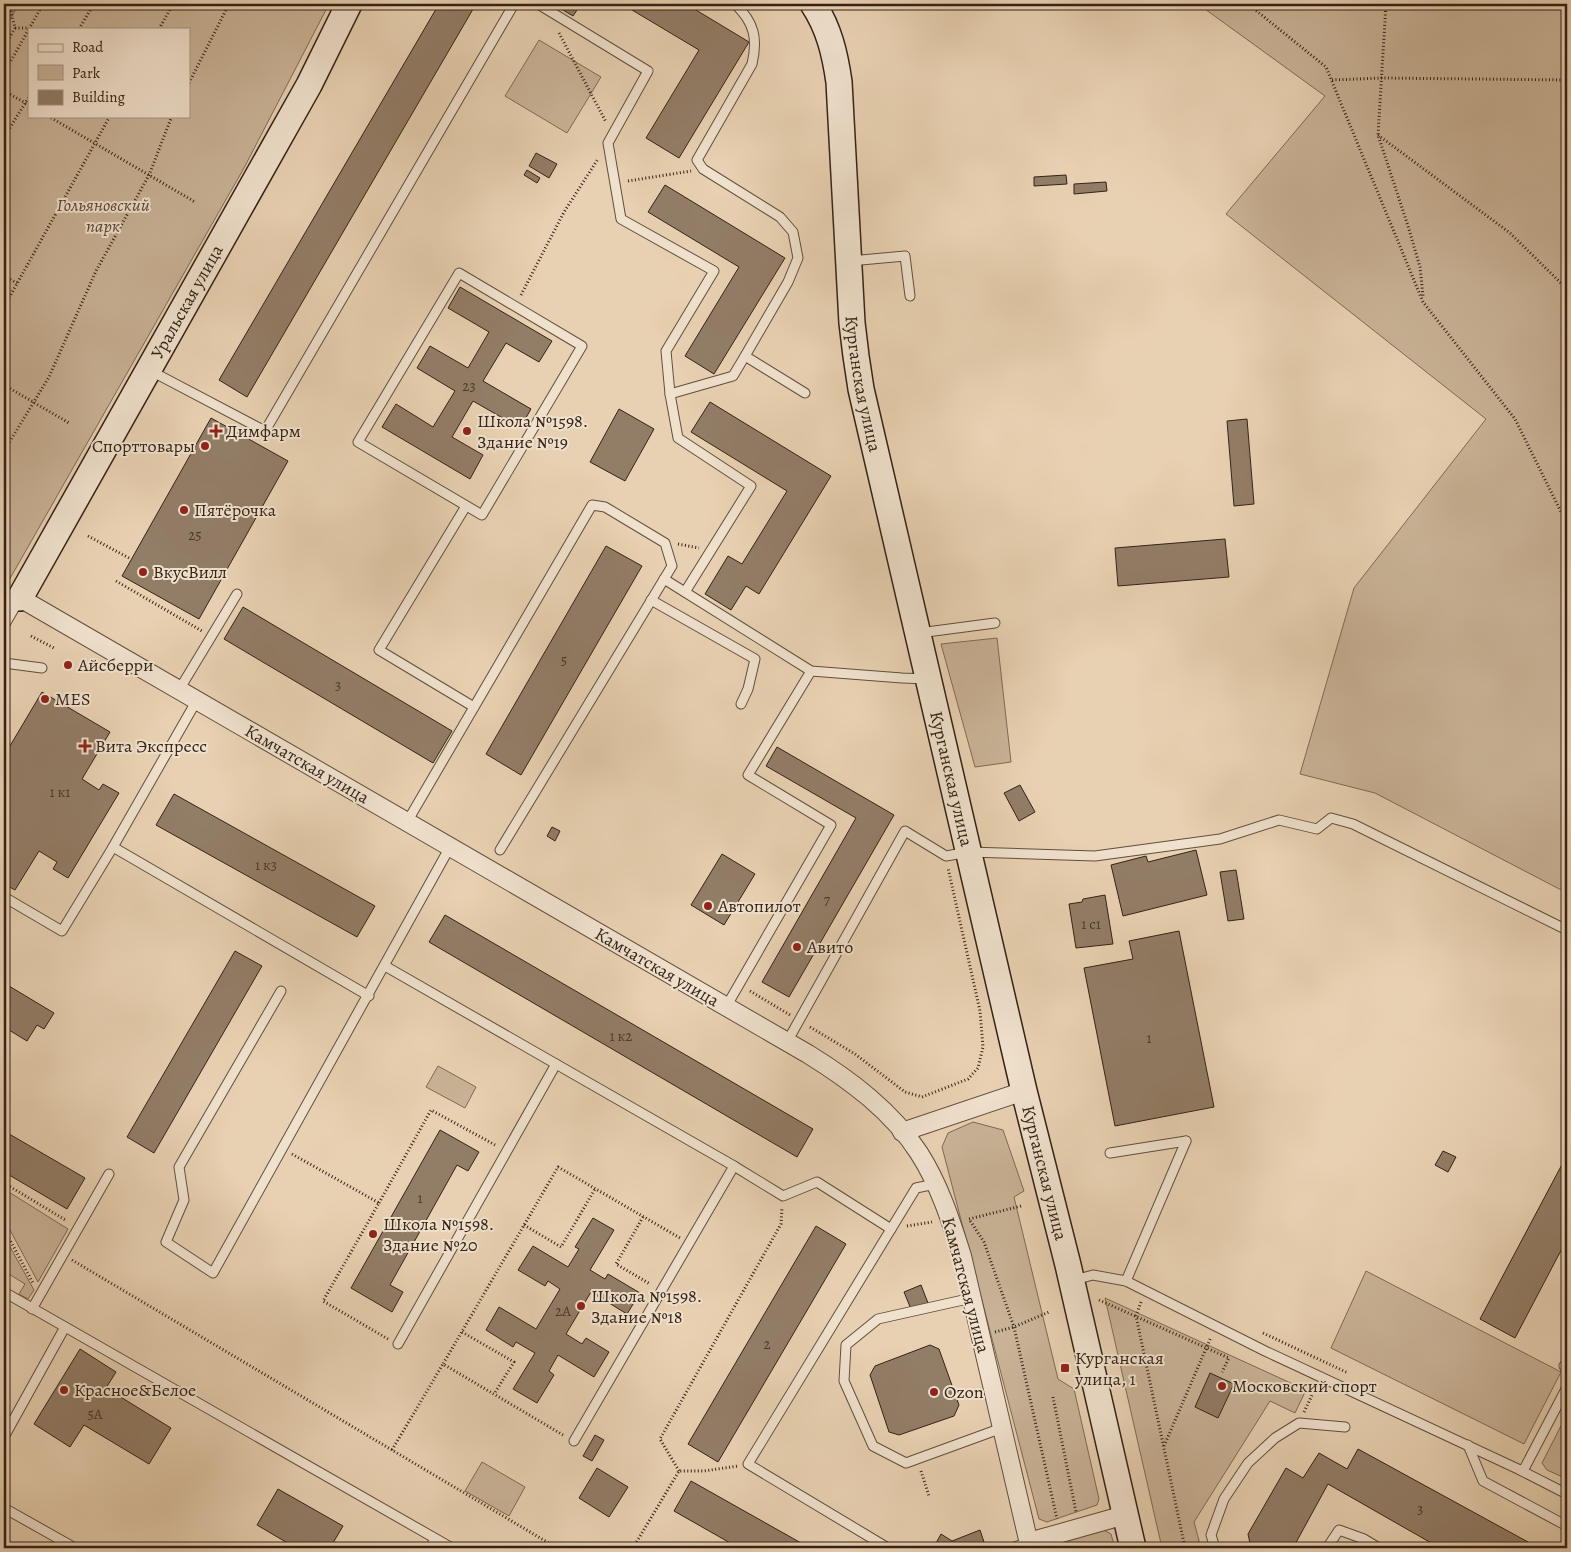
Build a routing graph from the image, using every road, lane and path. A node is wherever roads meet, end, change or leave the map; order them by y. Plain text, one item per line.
1 (8, 4) edge
2 (43, 4) edge
3 (98, 4) edge
4 (173, 4) edge
5 (229, 4) edge
6 (349, 4) edge
7 (514, 4) edge
8 (735, 4) edge
9 (814, 4) edge
10 (1248, 4) edge
11 (1386, 4) edge
12 (542, 6) edge
13 (15, 28) junction
14 (30, 28) edge
15 (80, 28) edge
16 (160, 28) edge
17 (28, 29) edge
18 (28, 31) edge
19 (4, 47) edge
20 (4, 73) edge
21 (1382, 78) junction
22 (1332, 80) junction
23 (1567, 80) edge
24 (190, 81) edge
25 (4, 91) edge
26 (28, 98) edge
27 (24, 103) junction
28 (28, 105) edge
29 (51, 118) edge
30 (109, 118) edge
31 (171, 118) edge
32 (613, 134) junction
33 (1378, 135) junction
34 (4, 137) edge
35 (95, 143) junction
36 (608, 143) junction
37 (703, 169) junction
38 (149, 175) junction
39 (615, 183) junction
40 (195, 202) dead end
41 (849, 262) junction
42 (4, 276) edge
43 (17, 283) junction
44 (1567, 289) edge
45 (910, 296) dead end
46 (1423, 302) junction
47 (515, 306) junction
48 (4, 307) edge
49 (745, 356) junction
50 (148, 370) junction
51 (4, 385) edge
52 (805, 393) dead end
53 (670, 394) junction
54 (33, 402) junction
55 (69, 423) dead end
56 (4, 451) edge
57 (466, 506) junction
58 (1567, 524) edge
59 (88, 536) dead end
60 (683, 544) dead end
61 (701, 549) dead end
62 (129, 558) dead end
63 (664, 579) junction
64 (116, 581) dead end
65 (685, 592) junction
66 (237, 594) dead end
67 (20, 598) junction
68 (651, 600) junction
69 (995, 622) dead end
70 (4, 626) edge
71 (918, 633) junction
72 (31, 636) dead end
73 (212, 636) junction
74 (54, 648) dead end
75 (4, 663) edge
76 (42, 668) dead end
77 (811, 670) junction
78 (929, 679) junction
79 (180, 690) junction
80 (197, 700) junction
81 (741, 704) dead end
82 (474, 707) junction
83 (407, 822) junction
84 (113, 847) junction
85 (450, 847) junction
86 (500, 850) dead end
87 (957, 854) junction
88 (4, 897) edge
89 (1567, 930) edge
90 (385, 966) junction
91 (739, 984) junction
92 (281, 991) dead end
93 (369, 996) junction
94 (726, 1007) junction
95 (799, 1020) junction
96 (786, 1042) junction
97 (556, 1064) junction
98 (1024, 1091) junction
99 (902, 1132) junction
100 (507, 1152) junction
101 (1110, 1153) dead end
102 (302, 1160) dead end
103 (734, 1166) junction
104 (110, 1174) dead end
105 (4, 1184) edge
106 (935, 1184) junction
107 (595, 1189) junction
108 (782, 1196) junction
109 (379, 1203) junction
110 (1021, 1206) dead end
111 (643, 1217) junction
112 (933, 1222) dead end
113 (524, 1225) junction
114 (78, 1228) junction
115 (4, 1229) edge
116 (891, 1229) junction
117 (689, 1243) junction
118 (63, 1255) junction
119 (1071, 1281) junction
120 (1126, 1281) junction
121 (661, 1291) junction
122 (1145, 1291) junction
123 (4, 1292) edge
124 (40, 1296) junction
125 (972, 1298) junction
126 (1099, 1300) dead end
127 (32, 1309) junction
128 (1049, 1312) dead end
129 (1136, 1316) junction
130 (1215, 1326) junction
131 (65, 1327) junction
132 (1014, 1327) junction
133 (462, 1332) junction
134 (981, 1336) junction
135 (398, 1344) joint
136 (1206, 1348) junction
137 (443, 1364) junction
138 (1222, 1372) dead end
139 (1321, 1377) junction
140 (1567, 1387) edge
141 (494, 1394) junction
142 (1053, 1398) dead end
143 (1299, 1423) junction
144 (1345, 1427) dead end
145 (1002, 1428) junction
146 (4, 1437) edge
147 (574, 1441) joint
148 (1163, 1446) junction
149 (1468, 1446) junction
150 (392, 1450) junction
151 (918, 1459) junction
152 (748, 1464) junction
153 (678, 1471) junction
154 (1523, 1471) junction
155 (1567, 1494) edge
156 (929, 1496) dead end
157 (4, 1508) edge
158 (1125, 1515) junction
159 (1567, 1526) edge
160 (1079, 1528) junction
161 (1060, 1533) junction
162 (435, 1539) junction
163 (1030, 1545) edge
164 (75, 1548) edge
165 (430, 1548) edge
166 (452, 1548) edge
167 (558, 1548) edge
168 (633, 1548) edge
169 (888, 1548) edge
170 (1012, 1548) edge
171 (1133, 1548) edge
172 (1185, 1548) edge
173 (1215, 1548) edge
174 (1327, 1548) edge
175 (1379, 1548) edge

1 - 13 path
2 - 14 path
3 - 15 path
4 - 16 path
5 - 24 path
6 - 50 street, Уральская улица
7 - 50 lane
8 - 37 lane
9 - 41 street, Курганская улица
10 - 22 path
11 - 21 path
12 - 32 path
12 - 32 lane
13 - 17 path
13 - 19 path
18 - 20 path
21 - 22 path
21 - 23 path
21 - 33 path
22 - 46 path
25 - 27 path
26 - 27 path
27 - 28 path
27 - 34 path
29 - 35 path
30 - 35 path
31 - 38 path
32 - 36 lane
33 - 44 path
33 - 46 path
35 - 38 path
35 - 43 path
36 - 39 lane
36 - 47 path
37 - 39 path
37 - 49 lane
38 - 40 path
38 - 54 path
39 - 53 lane
41 - 45 lane
41 - 71 street, Курганская улица
42 - 43 path
43 - 48 path
46 - 58 path
47 - 57 lane
47 - 57 lane
49 - 52 lane
49 - 53 lane
50 - 67 street, Уральская улица
51 - 54 path
53 - 65 lane
54 - 55 path
54 - 56 path
57 - 82 lane
59 - 62 path
60 - 61 path
63 - 65 lane
63 - 68 lane
63 - 82 lane
64 - 73 path
65 - 77 lane
66 - 73 lane
67 - 70 lane
67 - 79 street, Камчатская улица
68 - 81 lane
68 - 86 lane
69 - 71 lane
71 - 78 street, Курганская улица
72 - 74 path
73 - 79 lane
75 - 76 lane
77 - 78 lane
77 - 91 lane
78 - 87 street, Курганская улица
79 - 80 street, Камчатская улица
80 - 83 street, Камчатская улица
80 - 84 lane
82 - 83 lane
83 - 85 street, Камчатская улица
84 - 88 lane
84 - 93 lane
85 - 90 lane
85 - 94 street, Камчатская улица
87 - 89 lane
87 - 95 lane
87 - 95 path
87 - 98 street, Курганская улица
90 - 93 lane
90 - 97 lane
91 - 94 lane
91 - 95 path
92 - 93 lane
94 - 96 street, Камчатская улица
95 - 96 lane
96 - 99 street, Камчатская улица
97 - 100 lane
97 - 103 lane
98 - 99 street
98 - 119 street, Курганская улица
99 - 106 street, Камчатская улица
100 - 109 path
100 - 135 lane
101 - 120 lane
102 - 109 path
103 - 108 lane
103 - 117 lane
104 - 114 lane
105 - 114 path
106 - 116 lane
106 - 125 street, Камчатская улица
107 - 111 path
107 - 113 path
107 - 113 path
108 - 116 lane
108 - 153 path
109 - 135 path
110 - 132 path
111 - 117 path
111 - 121 path
112 - 116 path
113 - 133 path
114 - 118 lane
115 - 124 path
116 - 152 lane
117 - 121 lane
118 - 124 lane
118 - 150 path
119 - 120 lane
119 - 158 street, Курганская улица
120 - 122 lane
121 - 147 lane
122 - 129 path
122 - 130 lane
123 - 127 lane
124 - 127 lane
125 - 134 street, Камчатская улица
125 - 151 lane
126 - 129 path
127 - 131 lane
128 - 132 path
129 - 136 path
129 - 148 path
130 - 136 path
130 - 139 lane
131 - 146 lane
131 - 162 lane
132 - 134 path
132 - 161 path
133 - 137 path
133 - 141 path
134 - 145 street, Камчатская улица
136 - 138 path
136 - 148 path
137 - 141 path
137 - 150 path
139 - 143 path
139 - 149 lane
140 - 154 lane
141 - 147 path
142 - 160 path
143 - 144 lane
143 - 173 lane
145 - 151 lane
145 - 163 street, Камчатская улица
148 - 172 path
149 - 154 lane
149 - 159 lane
150 - 167 path
151 - 156 path
152 - 153 path
152 - 169 lane
153 - 168 path
154 - 155 lane
157 - 164 lane
158 - 160 street
158 - 171 street, Курганская улица
160 - 161 street
161 - 163 street
162 - 165 lane
162 - 166 lane
163 - 170 lane
174 - 175 lane

